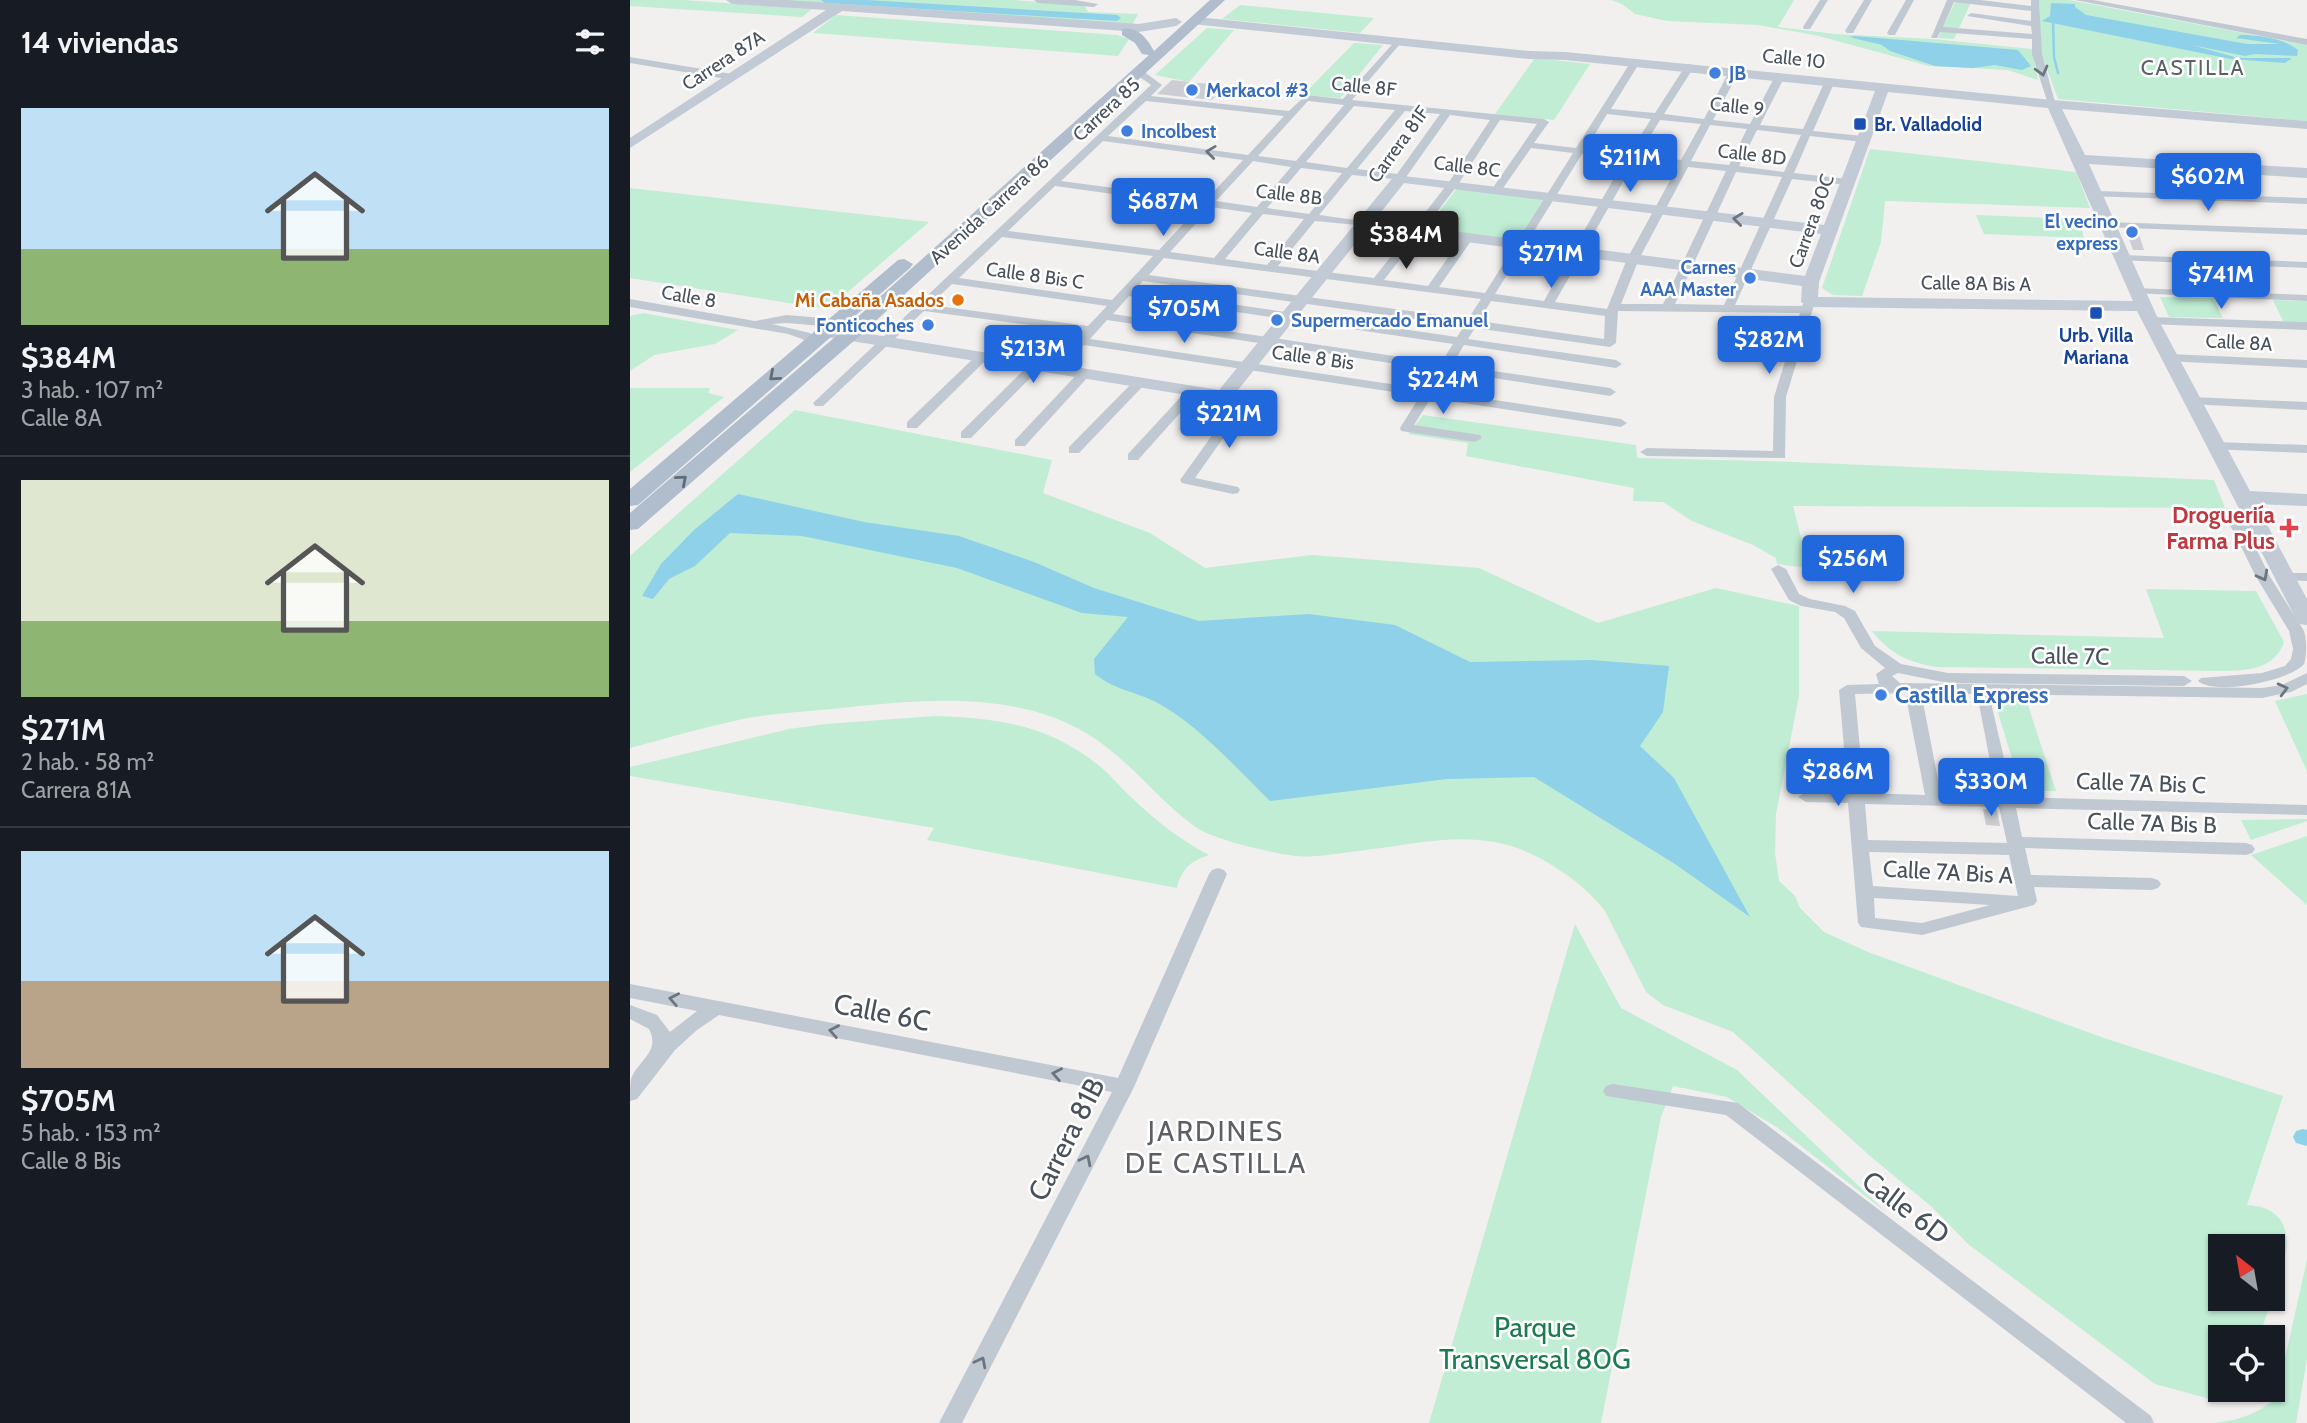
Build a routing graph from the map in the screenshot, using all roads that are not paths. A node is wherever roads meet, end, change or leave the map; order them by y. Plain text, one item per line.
1 (732, 0) edge
2 (1038, 0) edge
3 (1199, 0) edge
4 (1218, 0) edge
5 (1824, 0) edge
6 (1868, 0) edge
7 (1910, 0) edge
8 (1951, 0) edge
9 (1957, 0) edge
10 (2079, 0) edge
11 (1978, 1) edge
12 (1094, 4) dead end
13 (2035, 5) edge
14 (828, 9) junction
15 (1971, 16) junction
16 (1197, 21) junction
17 (2036, 24) junction
18 (1807, 27) dead end
19 (1179, 29) junction
20 (1850, 31) dead end
21 (1127, 32) junction
22 (1892, 33) dead end
23 (1164, 35) junction
24 (1963, 36) junction
25 (2036, 37) junction
26 (1397, 42) junction
27 (2307, 42) edge
28 (1147, 51) junction
29 (630, 60) edge
30 (1635, 62) junction
31 (1689, 67) junction
32 (1734, 72) junction
33 (1140, 73) junction
34 (726, 76) junction
35 (1780, 76) junction
36 (1829, 81) junction
37 (1883, 87) junction
38 (1144, 97) junction
39 (1348, 102) junction
40 (2053, 104) junction
41 (1402, 108) junction
42 (1606, 111) junction
43 (1447, 112) junction
44 (1291, 114) junction
45 (1497, 117) junction
46 (1658, 117) junction
47 (1706, 122) junction
48 (2306, 125) edge
49 (1753, 127) junction
50 (1805, 133) junction
51 (630, 134) edge
52 (1100, 138) junction
53 (1863, 139) junction
54 (630, 144) edge
55 (1527, 145) junction
56 (1579, 151) junction
57 (1251, 158) junction
58 (1632, 158) junction
59 (2080, 159) junction
60 (1683, 163) junction
61 (1298, 165) junction
62 (1732, 169) junction
63 (1349, 172) junction
64 (2307, 173) edge
65 (1786, 175) junction
66 (1401, 178) junction
67 (1848, 182) junction
68 (1053, 183) junction
69 (1454, 184) junction
70 (1497, 190) junction
71 (2095, 194) junction
72 (1551, 196) junction
73 (2307, 201) edge
74 (1606, 203) junction
75 (1207, 205) junction
76 (1659, 209) junction
77 (1259, 211) junction
78 (1710, 215) junction
79 (1311, 218) junction
80 (1765, 222) junction
81 (1363, 224) junction
82 (2107, 225) junction
83 (1830, 230) junction
84 (1415, 231) junction
85 (2307, 232) edge
86 (1000, 233) junction
87 (1467, 238) junction
88 (1521, 245) junction
89 (1578, 252) junction
90 (1161, 254) junction
91 (2121, 258) junction
92 (1633, 259) junction
93 (1216, 262) junction
94 (2307, 265) edge
95 (1686, 266) junction
96 (1269, 269) junction
97 (1743, 273) junction
98 (1321, 276) junction
99 (1140, 277) junction
100 (950, 280) junction
101 (1811, 282) junction
102 (1376, 283) junction
103 (1431, 290) junction
104 (1126, 292) junction
105 (1488, 298) junction
106 (2307, 298) edge
107 (1302, 300) junction
108 (630, 303) edge
109 (1115, 304) junction
110 (1547, 306) junction
111 (1809, 306) junction
112 (2143, 306) junction
113 (921, 307) junction
114 (1667, 308) junction
115 (1728, 309) junction
116 (1612, 310) junction
117 (1104, 316) junction
118 (1289, 316) junction
119 (741, 323) junction
120 (1471, 324) junction
121 (2307, 326) edge
122 (1091, 331) junction
123 (831, 333) junction
124 (885, 341) junction
125 (1081, 341) junction
126 (1268, 341) junction
127 (1460, 342) junction
128 (982, 357) junction
129 (2169, 358) junction
130 (1616, 364) dead end
131 (2307, 365) edge
132 (1035, 366) junction
133 (1248, 366) junction
134 (1444, 366) junction
135 (1055, 369) junction
136 (1084, 374) junction
137 (1139, 383) junction
138 (1193, 391) junction
139 (1610, 392) dead end
140 (1427, 393) junction
141 (1224, 396) junction
142 (2192, 401) junction
143 (819, 403) dead end
144 (2307, 406) edge
145 (1622, 423) dead end
146 (912, 425) dead end
147 (966, 435) dead end
148 (1475, 438) dead end
149 (1020, 443) dead end
150 (2215, 446) junction
151 (2307, 449) edge
152 (1074, 450) dead end
153 (1647, 452) dead end
154 (1133, 457) dead end
155 (1233, 490) dead end
156 (630, 500) edge
157 (2307, 500) edge
158 (2307, 515) edge
159 (2248, 517) junction
160 (630, 524) edge
161 (1778, 569) dead end
162 (2285, 577) junction
163 (2307, 577) edge
164 (2307, 619) edge
165 (1896, 668) junction
166 (2307, 678) edge
167 (1897, 688) junction
168 (1983, 696) dead end
169 (1914, 697) dead end
170 (1806, 797) dead end
171 (1856, 798) junction
172 (1934, 800) junction
173 (2007, 802) junction
174 (2307, 810) edge
175 (2016, 845) junction
176 (1860, 846) junction
177 (2246, 849) dead end
178 (1218, 874) dead end
179 (2024, 881) junction
180 (2152, 884) dead end
181 (1865, 892) junction
182 (2028, 901) junction
183 (630, 991) edge
184 (717, 1008) junction
185 (630, 1012) edge
186 (661, 1051) junction
187 (1124, 1087) junction
188 (1613, 1091) dead end
189 (630, 1094) edge
190 (950, 1423) edge
191 (2143, 1423) edge

1 - 14 street
2 - 12 street
3 - 19 main road, Avenida Carrera 86
4 - 16 main road, Avenida Carrera 86
5 - 18 street
6 - 20 street
7 - 22 street
8 - 24 street
9 - 11 street
10 - 27 street
11 - 13 street
11 - 15 street
13 - 17 street
14 - 19 street
14 - 21 street
14 - 34 street, Carrera 87A
15 - 17 street
15 - 24 street
16 - 19 main road, Avenida Carrera 86
16 - 26 street, Calle 10
17 - 25 street
19 - 23 main road, Avenida Carrera 86
19 - 33 main road, Avenida Carrera 86
21 - 23 street
21 - 28 main road
23 - 28 main road, Avenida Carrera 86
24 - 25 street
25 -> 40 street
26 - 30 street, Calle 10
26 - 39 street
28 - 123 main road, Avenida Carrera 86
29 - 34 street
30 - 31 street, Calle 10
30 - 42 street
31 - 32 street, Calle 10
31 - 46 street
32 - 35 street, Calle 10
32 - 47 street
33 - 38 street, Carrera 85
33 - 123 main road, Avenida Carrera 86
34 - 51 street, Carrera 87A
34 - 54 street, Carrera 87A
35 - 36 street, Calle 10
35 - 49 street
36 - 37 street, Calle 10
36 - 50 street
37 - 40 street, Calle 10
37 - 53 street, Carrera 80C
38 - 44 street
38 - 52 street, Carrera 85
39 - 41 street, Calle 8F
39 - 44 street, Calle 8F
39 - 61 street
40 - 48 street, Calle 10
40 - 59 street
41 - 43 street, Calle 8F
41 - 63 street
42 - 46 street, Calle 9
42 - 56 street
43 - 45 street, Calle 8F
43 - 66 street, Carrera 81F
44 - 57 street
45 - 55 street, Calle 8F
45 - 69 street
46 - 47 street, Calle 9
46 - 58 street
47 - 49 street, Calle 9
47 - 60 street
49 - 50 street, Calle 9
49 - 62 street
50 - 53 street, Calle 9
50 - 65 street
57 -> 52 street, Calle 8C
52 - 68 street, Carrera 85
53 - 67 street, Carrera 80C
55 - 56 street, Calle 8D
55 - 70 street
56 - 58 street, Calle 8D
56 - 72 street
57 - 61 street, Calle 8C
57 - 75 street
58 - 60 street, Calle 8D
58 - 74 street
59 - 64 street
59 - 71 street
60 - 62 street, Calle 8D
60 - 76 street
61 - 63 street, Calle 8C
61 - 77 street
62 - 65 street, Calle 8D
62 - 78 street
63 - 66 street, Calle 8C
63 - 79 street
65 - 67 street, Calle 8D
65 - 80 street
66 - 69 street, Calle 8C
66 - 81 street, Carrera 81F
67 - 83 street, Carrera 80C
68 - 75 street, Calle 8B
68 - 86 street, Carrera 85
69 - 70 street, Calle 8C
69 - 84 street
70 - 72 street, Calle 8C
71 - 73 street
71 - 82 street
72 - 74 street, Calle 8C
72 - 88 street
74 - 76 street, Calle 8C
74 - 89 street
75 - 77 street, Calle 8B
75 - 90 street
76 - 78 street, Calle 8C
76 - 92 street
77 - 79 street, Calle 8B
77 - 93 street
80 -> 78 street, Calle 8C
78 - 95 street
79 - 81 street, Calle 8B
79 - 96 street
80 - 83 street, Calle 8C
80 - 97 street
81 - 84 street, Calle 8B
81 - 98 street, Carrera 81F
82 - 85 street
82 - 91 street
83 - 101 street, Carrera 80C
84 - 87 street, Calle 8B
84 - 102 street
86 - 90 street, Calle 8A
86 - 100 street, Carrera 85
87 - 88 street, Calle 8B
87 - 103 street
88 - 89 street, Calle 8B
88 - 105 street
89 - 92 street, Calle 8B
89 - 110 street
90 - 93 street, Calle 8A
90 - 99 street
91 - 94 street
91 - 112 street
92 - 95 street, Calle 8B
92 - 116 street
93 - 96 street, Calle 8A
95 - 97 street, Calle 8B
95 - 114 street
96 - 98 street, Calle 8A
97 - 101 street, Calle 8B
97 - 115 street
98 - 102 street, Calle 8A
98 - 107 street, Carrera 81F
99 - 104 street
99 - 107 street
100 - 109 street, Calle 8 Bis C
100 - 113 street, Carrera 85
101 - 111 street, Carrera 80C
102 - 103 street, Calle 8A
103 - 105 street, Calle 8A
104 - 109 street
104 - 118 street
105 - 110 street, Calle 8A
105 - 120 street
106 - 112 street
107 - 118 street, Carrera 81F
107 - 120 street
108 - 119 street, Calle 8
109 - 117 street
110 - 116 street, Calle 8A
111 - 112 street, Calle 8A Bis A
111 - 115 street, Calle 8A Bis A
111 - 153 street, Carrera 80C
112 - 121 street
112 - 129 street
113 - 122 street
113 - 124 street, Carrera 85
114 - 115 street, Calle 8A Bis A
114 - 116 street, Calle 8A Bis A
116 - 120 street
117 - 122 street
117 - 126 street
118 - 126 street, Carrera 81F
118 - 127 street
119 - 123 street, Calle 8
119 - 123 street, Calle 8
120 - 127 street
122 - 125 street
123 - 124 street
123 -> 156 main road, Avenida Carrera 86
160 -> 123 main road, Avenida Carrera 86
124 - 128 street
124 - 143 street, Carrera 85
125 - 133 street, Calle 8 Bis
125 - 135 street
126 - 133 street, Carrera 81F
126 - 134 street
127 - 130 street
127 - 134 street
128 - 132 street
128 - 146 street
129 - 131 street, Calle 8A
129 - 142 street
132 - 135 street
132 - 147 street
133 - 140 street, Calle 8 Bis
133 - 141 street, Carrera 81F
134 - 139 street
134 - 140 street
135 - 136 street
136 - 137 street
136 - 149 street
137 - 138 street
137 - 152 street
138 - 141 street
138 - 154 street
140 - 145 street, Calle 8 Bis
140 - 148 street
141 - 155 street
142 - 144 street
142 - 150 street
150 - 151 street
150 - 159 street
157 - 159 street
158 - 159 street
159 - 162 street
159 -> 165 street, Calle 7C
161 - 165 street
162 - 163 street
162 - 164 street
165 - 167 street
167 -> 166 street, Calle 7C
167 - 171 street, Calle 7C
168 - 173 street
169 - 172 street
170 - 171 street, Calle 7A Bis C
171 - 172 street, Calle 7A Bis C
171 - 176 street
172 - 173 street, Calle 7A Bis C
173 - 174 street, Calle 7A Bis C
173 - 175 street
175 - 176 street, Calle 7A Bis B
175 - 177 street, Calle 7A Bis B
175 - 179 street
176 - 181 street
178 - 187 street, Carrera 81B
179 - 180 street, Calle 7A Bis A
179 - 182 street
181 - 182 street, Calle 7A Bis A
181 - 182 street
184 -> 183 street, Calle 6C
184 - 186 street
187 -> 184 street, Calle 6C
185 - 186 street
186 - 189 street
190 -> 187 street, Carrera 81B
188 - 191 street, Calle 6D

